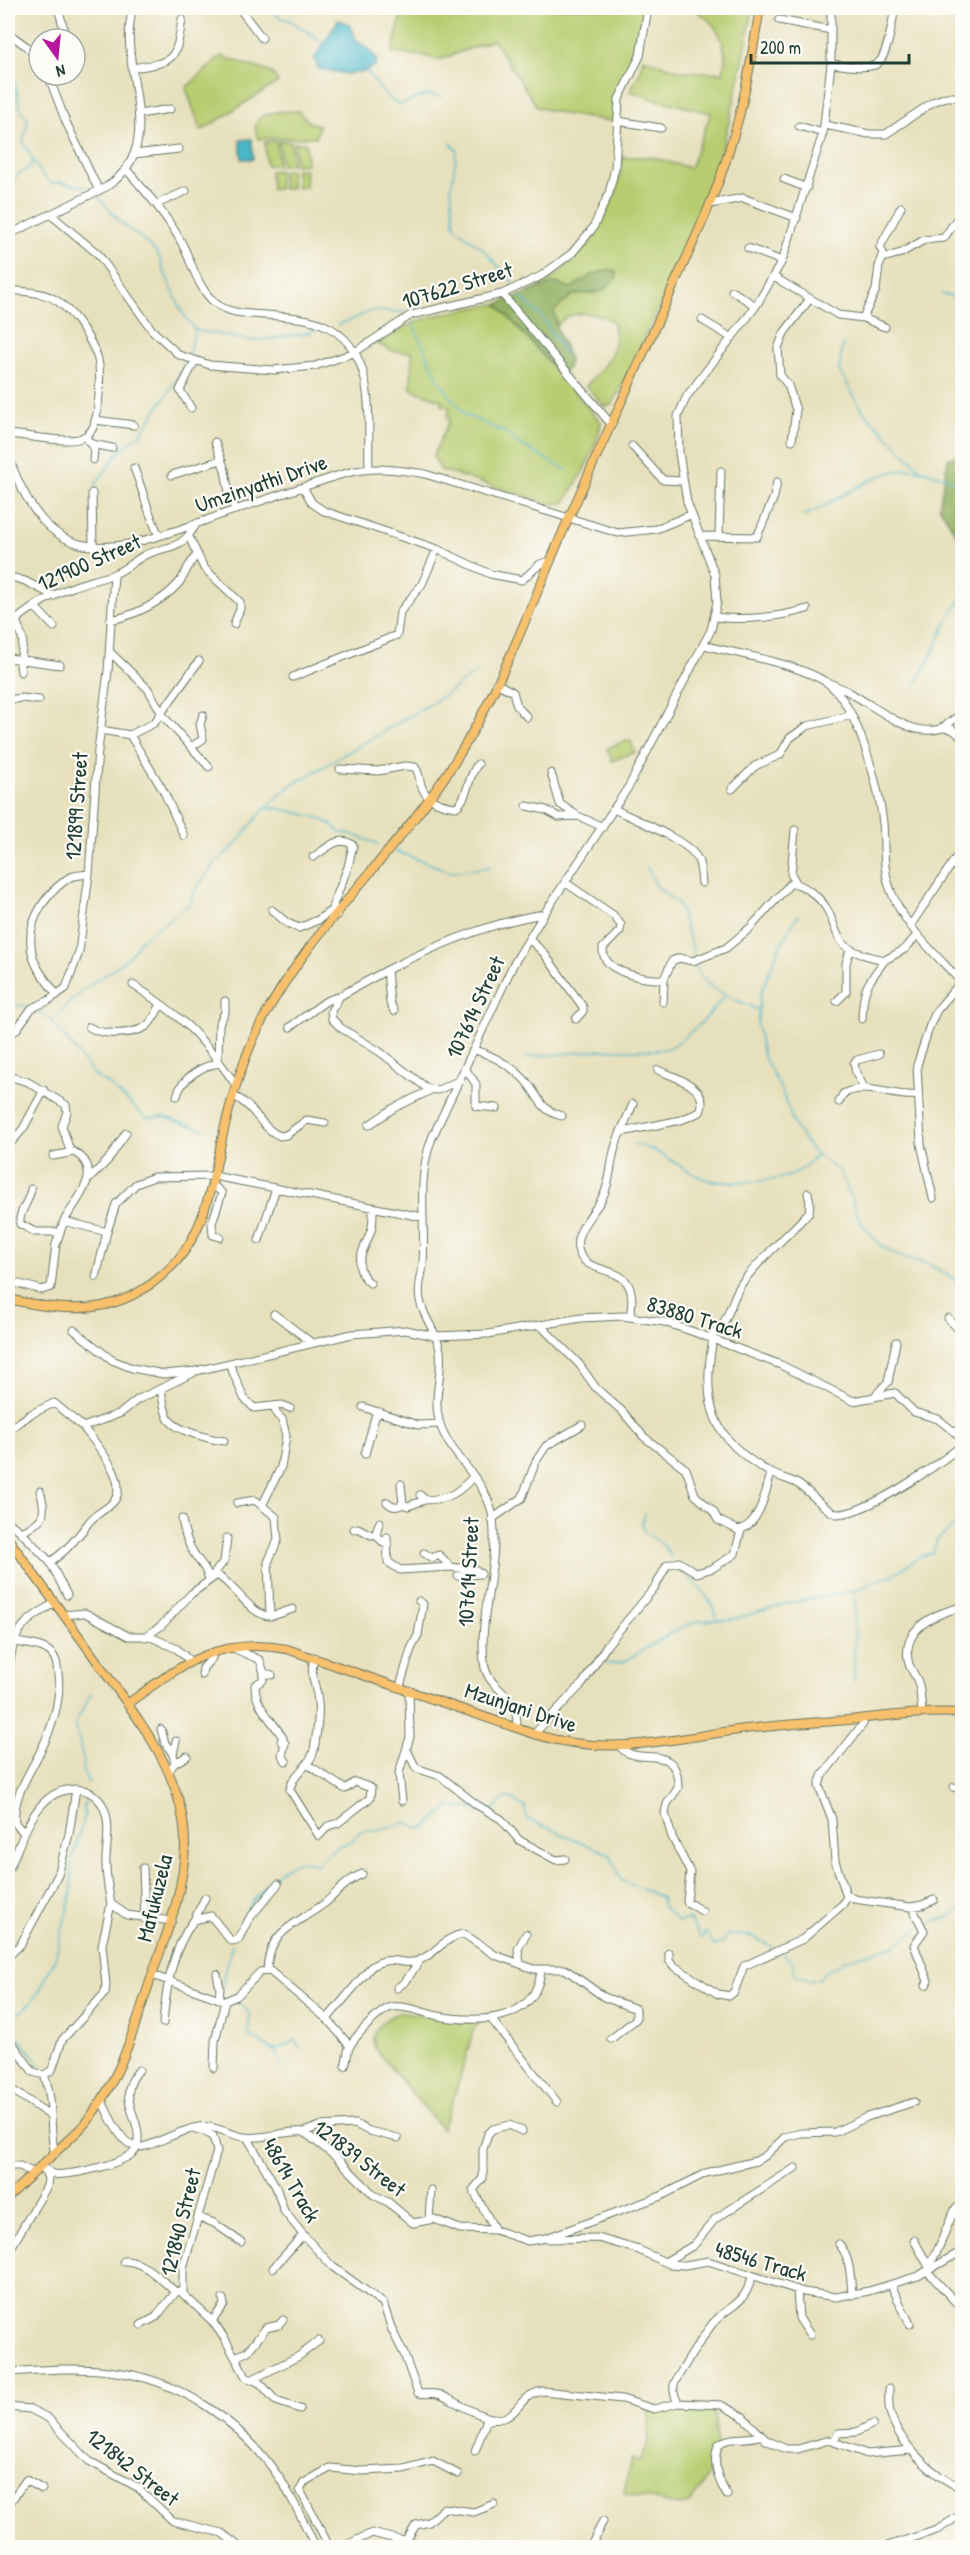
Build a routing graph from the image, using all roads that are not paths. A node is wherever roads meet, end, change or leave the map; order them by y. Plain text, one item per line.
1 (58, 8) edge
2 (133, 8) edge
3 (239, 8) edge
4 (648, 8) edge
5 (760, 8) edge
6 (831, 8) edge
7 (895, 8) edge
8 (182, 19) dead end
9 (779, 20) dead end
10 (63, 27) edge
11 (831, 30) junction
12 (8, 33) edge
13 (262, 38) dead end
14 (27, 47) edge
15 (831, 64) junction
16 (132, 68) junction
17 (53, 87) edge
18 (963, 97) edge
19 (170, 109) dead end
20 (139, 114) junction
21 (618, 121) junction
22 (799, 126) dead end
23 (661, 129) dead end
24 (824, 129) junction
25 (179, 149) dead end
26 (134, 154) junction
27 (126, 169) junction
28 (784, 179) dead end
29 (807, 188) junction
30 (99, 190) junction
31 (186, 191) dead end
32 (157, 204) junction
33 (710, 204) junction
34 (901, 207) dead end
35 (963, 211) edge
36 (50, 214) junction
37 (797, 218) junction
38 (8, 235) edge
39 (748, 248) dead end
40 (782, 261) junction
41 (880, 263) junction
42 (774, 278) junction
43 (8, 290) edge
44 (732, 291) dead end
45 (502, 294) junction
46 (809, 300) junction
47 (756, 306) junction
48 (863, 318) junction
49 (702, 320) dead end
50 (885, 327) dead end
51 (732, 338) junction
52 (355, 352) junction
53 (190, 359) junction
54 (191, 408) dead end
55 (95, 420) junction
56 (611, 424) junction
57 (134, 425) dead end
58 (8, 434) edge
59 (85, 436) junction
60 (792, 440) dead end
61 (215, 442) dead end
62 (92, 444) junction
63 (632, 446) dead end
64 (112, 448) dead end
65 (8, 455) edge
66 (93, 460) dead end
67 (221, 460) junction
68 (134, 468) dead end
69 (369, 469) junction
70 (721, 471) dead end
71 (172, 475) dead end
72 (682, 481) junction
73 (777, 482) dead end
74 (303, 487) junction
75 (92, 493) dead end
76 (236, 510) junction
77 (690, 515) junction
78 (568, 519) junction
79 (197, 523) junction
80 (159, 535) junction
81 (700, 536) junction
82 (719, 536) junction
83 (189, 537) junction
84 (93, 547) junction
85 (437, 549) junction
86 (197, 555) junction
87 (551, 561) junction
88 (114, 574) junction
89 (8, 576) edge
90 (54, 596) junction
91 (34, 606) junction
92 (807, 609) dead end
93 (716, 617) junction
94 (16, 620) junction
95 (110, 620) junction
96 (234, 624) dead end
97 (8, 627) edge
98 (54, 627) dead end
99 (704, 645) junction
100 (110, 652) junction
101 (8, 658) edge
102 (21, 658) junction
103 (199, 661) dead end
104 (60, 665) dead end
105 (21, 672) dead end
106 (293, 677) dead end
107 (496, 682) junction
108 (826, 682) junction
109 (8, 700) edge
110 (39, 700) dead end
111 (162, 713) junction
112 (963, 713) edge
113 (852, 715) junction
114 (203, 716) dead end
115 (527, 717) dead end
116 (941, 728) junction
117 (100, 730) junction
118 (130, 735) junction
119 (963, 737) edge
120 (191, 747) junction
121 (478, 764) dead end
122 (209, 767) dead end
123 (340, 769) dead end
124 (551, 773) dead end
125 (732, 789) dead end
126 (430, 798) junction
127 (527, 806) dead end
128 (614, 809) junction
129 (578, 816) junction
130 (603, 827) junction
131 (795, 830) dead end
132 (184, 836) dead end
133 (963, 849) edge
134 (313, 857) dead end
135 (89, 874) junction
136 (566, 883) junction
137 (702, 883) dead end
138 (797, 884) junction
139 (272, 910) dead end
140 (335, 912) junction
141 (544, 914) junction
142 (910, 926) junction
143 (917, 935) junction
144 (528, 939) junction
145 (850, 950) junction
146 (885, 960) junction
147 (387, 970) junction
148 (963, 970) edge
149 (664, 980) junction
150 (960, 980) edge
151 (133, 986) dead end
152 (57, 995) junction
153 (340, 996) junction
154 (225, 1001) dead end
155 (837, 1001) dead end
156 (663, 1002) dead end
157 (162, 1004) junction
158 (394, 1011) dead end
159 (576, 1019) dead end
160 (862, 1019) dead end
161 (89, 1027) dead end
162 (290, 1027) dead end
163 (8, 1036) edge
164 (475, 1050) junction
165 (879, 1054) dead end
166 (219, 1062) junction
167 (466, 1070) junction
168 (658, 1070) dead end
169 (8, 1076) edge
170 (460, 1080) junction
171 (236, 1085) junction
172 (864, 1089) junction
173 (44, 1090) junction
174 (431, 1090) junction
175 (917, 1095) junction
176 (177, 1096) dead end
177 (233, 1096) junction
178 (840, 1102) dead end
179 (633, 1104) dead end
180 (497, 1108) dead end
181 (562, 1116) dead end
182 (325, 1123) dead end
183 (369, 1125) dead end
184 (126, 1132) dead end
185 (622, 1132) junction
186 (8, 1146) edge
187 (70, 1151) junction
188 (53, 1156) dead end
189 (89, 1179) junction
190 (213, 1180) junction
191 (276, 1188) junction
192 (31, 1189) dead end
193 (808, 1193) dead end
194 (933, 1198) dead end
195 (373, 1208) junction
196 (422, 1217) junction
197 (64, 1221) junction
198 (59, 1232) junction
199 (106, 1232) junction
200 (220, 1237) dead end
201 (259, 1240) dead end
202 (96, 1277) dead end
203 (8, 1281) edge
204 (370, 1283) dead end
205 (8, 1299) edge
206 (274, 1314) dead end
207 (630, 1316) junction
208 (948, 1318) dead end
209 (540, 1325) junction
210 (74, 1330) dead end
211 (963, 1333) edge
212 (434, 1336) junction
213 (711, 1338) junction
214 (896, 1342) dead end
215 (312, 1343) junction
216 (229, 1363) junction
217 (196, 1371) junction
218 (161, 1390) junction
219 (873, 1398) junction
220 (274, 1407) junction
221 (363, 1407) dead end
222 (290, 1408) dead end
223 (380, 1412) junction
224 (440, 1424) junction
225 (582, 1425) dead end
226 (83, 1427) junction
227 (8, 1430) edge
228 (963, 1438) edge
229 (224, 1441) dead end
230 (963, 1445) edge
231 (365, 1454) dead end
232 (771, 1473) junction
233 (473, 1477) junction
234 (401, 1484) dead end
235 (40, 1491) dead end
236 (387, 1502) dead end
237 (237, 1503) dead end
238 (403, 1504) junction
239 (262, 1506) junction
240 (182, 1519) dead end
241 (492, 1519) junction
242 (8, 1522) edge
243 (380, 1522) dead end
244 (354, 1529) dead end
245 (741, 1530) junction
246 (21, 1533) junction
247 (376, 1534) junction
248 (387, 1537) dead end
249 (8, 1538) edge
250 (227, 1538) dead end
251 (388, 1546) junction
252 (424, 1553) dead end
253 (50, 1562) junction
254 (451, 1567) junction
255 (481, 1574) junction
256 (490, 1574) junction
257 (458, 1576) dead end
258 (209, 1580) junction
259 (67, 1595) dead end
260 (419, 1601) dead end
261 (54, 1603) junction
262 (963, 1607) edge
263 (293, 1609) dead end
264 (63, 1615) junction
265 (270, 1616) junction
266 (145, 1637) junction
267 (15, 1641) junction
268 (231, 1647) junction
269 (211, 1653) junction
270 (314, 1657) junction
271 (190, 1662) junction
272 (202, 1675) dead end
273 (400, 1686) junction
274 (409, 1690) junction
275 (127, 1704) junction
276 (8, 1707) edge
277 (922, 1713) junction
278 (963, 1713) edge
279 (864, 1718) junction
280 (517, 1728) junction
281 (161, 1729) dead end
282 (534, 1734) junction
283 (176, 1742) dead end
284 (619, 1745) junction
285 (407, 1750) junction
286 (173, 1754) junction
287 (187, 1756) dead end
288 (286, 1761) dead end
289 (307, 1764) junction
290 (172, 1767) junction
291 (954, 1787) dead end
292 (76, 1789) junction
293 (963, 1790) edge
294 (402, 1802) dead end
295 (24, 1833) junction
296 (565, 1859) dead end
297 (143, 1868) dead end
298 (8, 1871) edge
299 (362, 1874) dead end
300 (278, 1884) dead end
301 (847, 1896) junction
302 (205, 1898) dead end
303 (934, 1900) dead end
304 (111, 1904) junction
305 (915, 1907) junction
306 (702, 1911) dead end
307 (145, 1918) junction
308 (194, 1920) junction
309 (172, 1921) junction
310 (526, 1934) dead end
311 (669, 1953) dead end
312 (8, 1957) edge
313 (419, 1961) junction
314 (520, 1964) junction
315 (267, 1971) junction
316 (542, 1971) junction
317 (217, 1974) dead end
318 (152, 1975) junction
319 (167, 1981) junction
320 (926, 1985) dead end
321 (397, 1988) dead end
322 (222, 2000) junction
323 (327, 2019) junction
324 (491, 2019) junction
325 (163, 2023) dead end
326 (8, 2037) edge
327 (611, 2039) dead end
328 (350, 2046) junction
329 (345, 2066) dead end
330 (214, 2068) dead end
331 (139, 2070) dead end
332 (44, 2075) junction
333 (8, 2087) edge
334 (102, 2101) junction
335 (557, 2102) dead end
336 (914, 2102) dead end
337 (51, 2116) junction
338 (190, 2130) junction
339 (522, 2131) dead end
340 (304, 2132) junction
341 (247, 2137) junction
342 (398, 2138) dead end
343 (136, 2147) junction
344 (55, 2154) junction
345 (8, 2166) edge
346 (42, 2166) junction
347 (795, 2168) dead end
348 (34, 2173) junction
349 (430, 2190) dead end
350 (8, 2197) edge
351 (956, 2208) dead end
352 (198, 2217) junction
353 (429, 2220) junction
354 (495, 2230) junction
355 (303, 2235) junction
356 (546, 2238) junction
357 (914, 2240) dead end
358 (241, 2242) dead end
359 (839, 2244) dead end
360 (963, 2251) edge
361 (8, 2253) edge
362 (124, 2261) dead end
363 (665, 2262) junction
364 (273, 2268) dead end
365 (929, 2268) junction
366 (752, 2277) junction
367 (891, 2284) junction
368 (798, 2290) junction
369 (179, 2292) junction
370 (852, 2295) junction
371 (223, 2299) dead end
372 (963, 2309) edge
373 (283, 2320) dead end
374 (212, 2321) junction
375 (910, 2324) dead end
376 (141, 2325) dead end
377 (810, 2335) dead end
378 (320, 2341) dead end
379 (236, 2357) junction
380 (8, 2372) edge
381 (254, 2380) junction
382 (889, 2389) dead end
383 (678, 2403) junction
384 (8, 2407) edge
385 (300, 2409) dead end
386 (494, 2418) junction
387 (873, 2424) dead end
388 (761, 2435) junction
389 (834, 2441) junction
390 (475, 2451) dead end
391 (911, 2451) junction
392 (458, 2474) dead end
393 (963, 2488) edge
394 (42, 2489) dead end
395 (727, 2495) dead end
396 (494, 2504) dead end
397 (8, 2505) edge
398 (963, 2514) edge
399 (603, 2521) dead end
400 (406, 2541) junction
401 (241, 2547) edge
402 (316, 2547) edge
403 (330, 2547) edge
404 (340, 2547) edge
405 (431, 2547) edge
406 (590, 2547) edge
407 (881, 2547) edge

1 - 10 street
2 - 16 street
3 - 13 street
4 - 21 street, 107622 Street
5 - 33 main road
6 - 11 street, 107614 Street
7 - 15 street
8 - 16 street
9 - 11 street
11 - 15 street, 107614 Street
12 - 14 street
15 - 24 street, 107614 Street
16 - 20 street
17 - 30 street
18 - 24 street
19 - 20 street
20 - 26 street
21 - 23 street
21 - 45 street, 107622 Street
22 - 24 street
24 - 29 street, 107614 Street
25 - 26 street
26 - 27 street
27 - 30 street
27 - 32 street
28 - 29 street
29 - 37 street, 107614 Street
30 - 36 street
31 - 32 street
32 - 52 street
33 - 37 street
33 - 56 main road
34 - 41 street
35 - 41 street
36 - 38 street
36 - 53 street, 107622 Street
37 - 40 street, 107614 Street
39 - 40 street
40 - 42 street, 107614 Street
41 - 48 street
42 - 46 street
42 - 47 street, 107614 Street
43 - 55 street
44 - 47 street
45 - 52 street, 107622 Street
45 - 56 street
46 - 48 street
46 - 60 street
47 - 51 street, 107614 Street
48 - 50 street
49 - 51 street
51 - 72 street, 107614 Street
52 - 53 street, 107622 Street
52 - 69 street
53 - 54 street
55 - 57 street
55 - 59 street
56 - 78 main road
58 - 59 street
59 - 62 street
61 - 67 street
62 - 64 street
62 - 66 street
63 - 72 street
65 - 84 street, Umzinyathi Drive
67 - 71 street
67 - 76 street
68 - 80 street
69 - 74 street, Umzinyathi Drive
69 - 78 street, Umzinyathi Drive
70 - 82 street
72 - 77 street, 107614 Street
73 - 82 street
74 - 76 street, Umzinyathi Drive
74 - 85 street
75 - 84 street
76 - 79 street, Umzinyathi Drive
77 - 78 street, Umzinyathi Drive
77 - 81 street, 107614 Street
78 - 87 main road
79 - 80 street, Umzinyathi Drive
79 - 83 street
80 - 84 street, Umzinyathi Drive
81 - 82 street
81 - 93 street, 107614 Street
83 - 86 street
83 - 88 street, 121900 Street
85 - 87 street
85 - 106 street
86 - 95 street
86 - 96 street
87 - 107 main road
88 - 90 street, 121900 Street
88 - 95 street, 121899 Street
89 - 90 street
90 - 91 street, 121900 Street
91 - 94 street, 121900 Street
91 - 98 street
92 - 93 street
93 - 99 street, 107614 Street
94 - 97 street, 121900 Street
94 - 102 street
95 - 100 street, 121899 Street
99 - 108 street
99 - 128 street, 107614 Street
100 - 111 street
100 - 117 street, 121899 Street
101 - 102 street
102 - 104 street
102 - 105 street
103 - 111 street
107 - 115 street
107 - 126 main road
108 - 113 street
108 - 116 street
109 - 110 street
111 - 118 street
111 - 120 street
112 - 116 street
113 - 125 street
113 - 142 street
114 - 120 street
116 - 119 street
117 - 118 street
117 - 135 street, 121899 Street
118 - 132 street
120 - 122 street
121 - 126 street
123 - 126 street
124 - 129 street
126 - 140 main road
127 - 129 street
128 - 130 street, 107614 Street
128 - 137 street
129 - 130 street
130 - 136 street, 107614 Street
131 - 138 street
133 - 142 street
134 - 140 street
135 - 152 street, 121899 Street
135 - 152 street
136 - 141 street, 107614 Street
136 - 149 street
138 - 145 street
138 - 149 street
139 - 140 street
140 - 171 main road
141 - 144 street, 107614 Street
141 - 147 street
142 - 143 street
143 - 146 street
143 - 150 street
144 - 159 street
144 - 164 street, 107614 Street
145 - 146 street
145 - 155 street
146 - 160 street
147 - 153 street
147 - 158 street
148 - 150 street
149 - 156 street
150 - 175 street
151 - 157 street
152 - 163 street, 121899 Street
153 - 162 street
153 - 174 street
154 - 166 street
157 - 161 street
157 - 166 street
164 - 167 street, 107614 Street
164 - 181 street
165 - 172 street
166 - 171 street
166 - 176 street
167 - 170 street, 107614 Street
167 - 180 street
168 - 185 street
169 - 173 street
170 - 174 street
170 - 196 street, 107614 Street
171 - 177 main road
172 - 175 street
172 - 178 street
173 - 186 street
173 - 187 street
174 - 183 street
175 - 194 street
177 - 182 street
177 - 190 main road
179 - 185 street
184 - 189 street
185 - 207 street
187 - 188 street
187 - 189 street
189 - 197 street
190 - 191 street
190 - 199 street
190 - 200 street
190 - 205 main road
191 - 195 street
191 - 201 street
192 - 198 street
193 - 213 street
195 - 196 street
195 - 204 street
196 - 212 street, 107614 Street
197 - 198 street
197 - 199 street
198 - 203 street
199 - 202 street
206 - 215 street
207 - 209 street, 83880 Track
207 - 213 street, 83880 Track
208 - 211 street
209 - 212 street, 83880 Track
209 - 245 street
210 - 217 street
212 - 215 street, 83880 Track
212 - 224 street, 107614 Street
213 - 219 street, 83880 Track
213 - 232 street
214 - 219 street
215 - 216 street, 83880 Track
216 - 217 street, 83880 Track
216 - 220 street
217 - 218 street
218 - 226 street
218 - 229 street
219 - 228 street, 83880 Track
220 - 222 street
220 - 239 street
221 - 223 street
223 - 224 street
223 - 231 street
224 - 233 street, 107614 Street
225 - 241 street
226 - 227 street
226 - 253 street
230 - 232 street
232 - 245 street
233 - 238 street
233 - 241 street, 107614 Street
234 - 238 street
235 - 246 street
236 - 238 street
237 - 239 street
239 - 265 street
240 - 258 street
241 - 256 street, 107614 Street
242 - 246 street
243 - 247 street
244 - 247 street
245 - 282 street
246 - 253 street
247 - 251 street
248 - 251 street
249 - 261 main road, Mafukuzela
250 - 258 street
251 - 254 street
252 - 254 street
253 - 259 street
254 - 255 street
255 - 256 street
255 - 257 street
256 - 280 street, 107614 Street
258 - 265 street
258 - 266 street
260 - 273 street
261 - 264 main road, Mafukuzela
261 - 267 street
262 - 277 street
263 - 265 street
264 - 266 street
264 - 275 main road, Mafukuzela
266 - 271 street
267 - 276 street
267 - 295 street
268 - 269 main road, Mzunjani Drive
268 - 270 main road, Mzunjani Drive
268 - 288 street
269 - 271 main road, Mzunjani Drive
269 - 272 street
270 - 273 main road, Mzunjani Drive
270 - 289 street
271 - 275 main road, Mzunjani Drive
273 - 274 main road, Mzunjani Drive
274 - 280 main road, Mzunjani Drive
274 - 285 street
275 - 290 main road, Mafukuzela
277 - 278 main road, Mzunjani Drive
277 - 279 main road, Mzunjani Drive
279 - 284 main road, Mzunjani Drive
279 - 301 street
280 - 282 main road, Mzunjani Drive
281 - 286 street
282 - 284 main road, Mzunjani Drive
283 - 286 street
284 - 306 street
285 - 294 street
285 - 296 street
286 - 290 street
287 - 290 street
289 - 289 street
290 - 309 main road, Mafukuzela
291 - 293 street
292 - 295 street
292 - 304 street
292 - 312 street
295 - 298 street
297 - 307 street
299 - 315 street
300 - 308 street
301 - 305 street
301 - 311 street
302 - 308 street
303 - 305 street
304 - 307 street
304 - 332 street
305 - 320 street
307 - 309 street
308 - 319 street
309 - 318 main road, Mafukuzela
310 - 314 street
313 - 314 street
313 - 321 street
313 - 323 street
314 - 316 street
315 - 322 street
315 - 323 street
316 - 324 street
316 - 327 street
317 - 322 street
318 - 319 street
318 - 334 main road, Mafukuzela
319 - 322 street
319 - 325 street
322 - 330 street
323 - 328 street
324 - 328 street
324 - 335 street
326 - 332 street
328 - 329 street
331 - 343 street
332 - 337 street
333 - 337 street
334 - 343 street
334 - 344 main road, Mafukuzela
336 - 356 street
337 - 344 street
338 - 341 street, 121839 Street
338 - 343 street, 121839 Street
338 - 352 street, 121840 Street
339 - 354 street
340 - 341 street, 121839 Street
340 - 342 street
340 - 353 street, 121839 Street
341 - 355 street, 48614 Track
343 - 346 street, 121839 Street
344 - 346 main road, Mafukuzela
345 - 348 street
346 - 348 main road, Mafukuzela
346 - 361 street
347 - 363 street
348 - 350 main road, Mafukuzela
349 - 353 street
351 - 365 street
352 - 358 street
352 - 369 street, 121840 Street
353 - 354 street, 121839 Street
354 - 356 street, 121839 Street
355 - 364 street
355 - 386 street, 48614 Track
356 - 363 street, 48546 Track
357 - 365 street
359 - 370 street
360 - 365 street, 48546 Track
362 - 369 street
363 - 366 street, 48546 Track
365 - 367 street, 48546 Track
365 - 372 street
366 - 368 street, 48546 Track
366 - 383 street
367 - 370 street, 48546 Track
367 - 375 street
368 - 370 street, 48546 Track
368 - 377 street
369 - 374 street, 121840 Street
369 - 376 street
371 - 374 street
373 - 379 street
374 - 379 street, 121840 Street
378 - 381 street
379 - 381 street, 121840 Street
380 - 402 street
381 - 385 street, 121840 Street
382 - 391 street
383 - 386 street
383 - 388 street
384 - 401 street, 121842 Street
386 - 390 street
387 - 389 street
388 - 389 street
388 - 395 street
389 - 391 street
391 - 393 street
392 - 403 street
394 - 397 street
396 - 400 street
398 - 407 street
399 - 406 street
400 - 404 street
400 - 405 street

